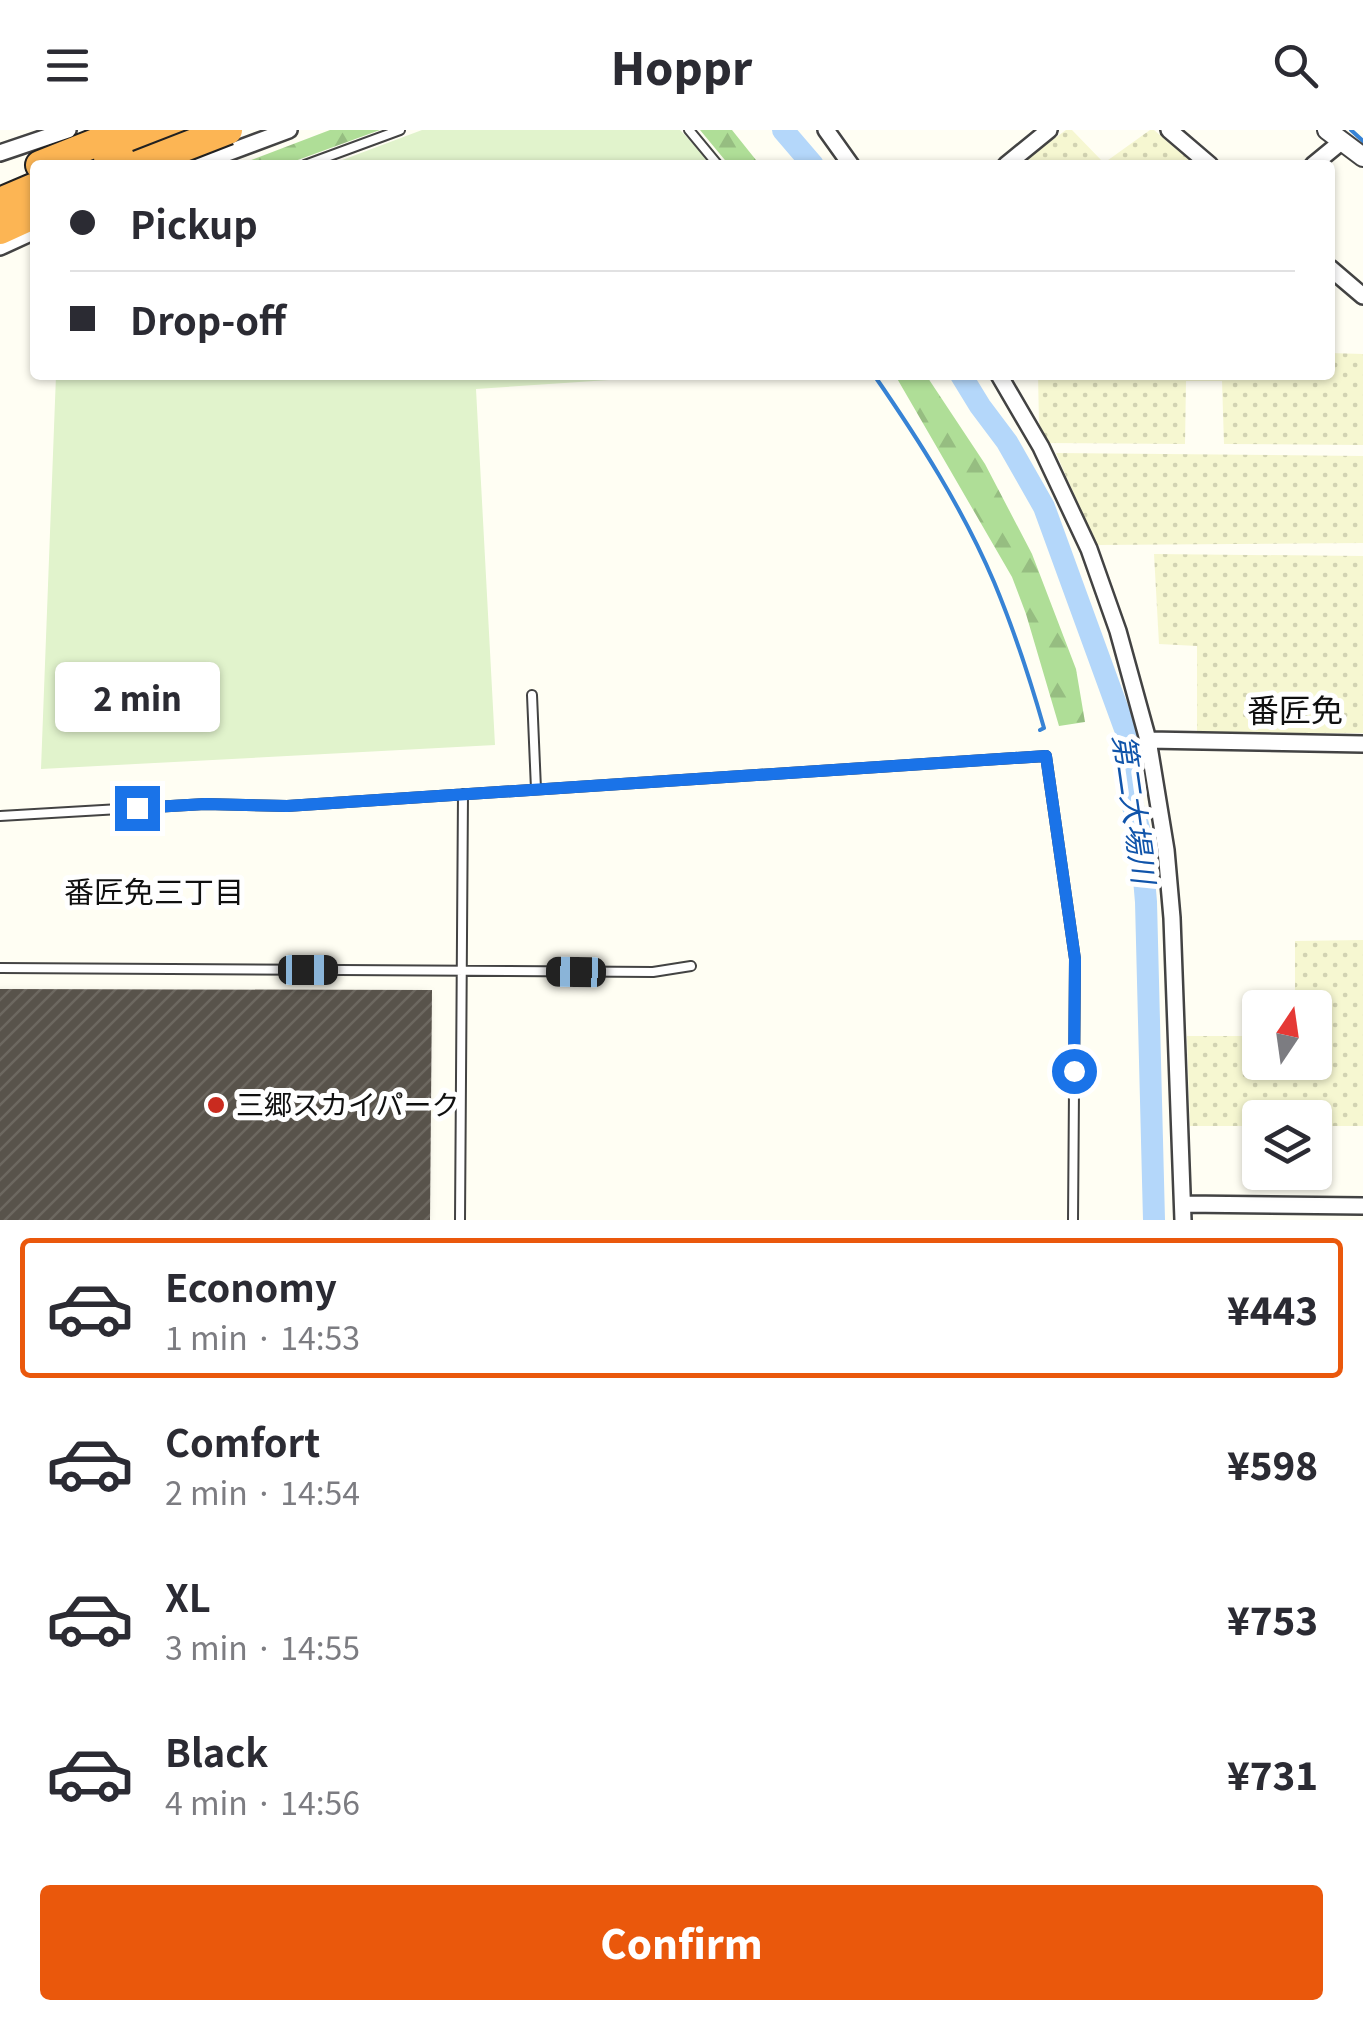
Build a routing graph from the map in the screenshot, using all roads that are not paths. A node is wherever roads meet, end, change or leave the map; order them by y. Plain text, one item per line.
1 (68, 130) edge
2 (128, 130) edge
3 (172, 130) edge
4 (192, 130) edge
5 (228, 130) edge
6 (289, 130) edge
7 (400, 130) edge
8 (689, 130) edge
9 (826, 130) edge
10 (1049, 130) edge
11 (1169, 130) edge
12 (1334, 136) edge
13 (0, 153) edge
14 (1361, 158) edge
15 (53, 160) edge
16 (100, 160) edge
17 (151, 160) edge
18 (196, 160) edge
19 (208, 160) edge
20 (319, 160) edge
21 (714, 160) edge
22 (847, 160) edge
23 (1012, 160) edge
24 (1204, 160) edge
25 (1317, 160) edge
26 (30, 169) edge
27 (0, 181) edge
28 (30, 189) edge
29 (0, 202) edge
30 (30, 211) edge
31 (30, 213) edge
32 (0, 220) edge
33 (0, 230) edge
34 (30, 233) edge
35 (0, 247) edge
36 (1335, 272) edge
37 (1363, 296) edge
38 (1002, 380) edge
39 (532, 695) dead end
40 (1148, 740) junction
41 (1363, 744) edge
42 (536, 789) junction
43 (463, 794) junction
44 (0, 816) edge
45 (690, 966) dead end
46 (0, 968) edge
47 (462, 970) junction
48 (1363, 1206) edge
49 (1183, 1212) edge
50 (460, 1220) edge
51 (1073, 1220) edge

1 - 13 street
2 - 15 highway
3 - 16 highway
4 - 18 street
5 - 17 highway, bridge
6 - 19 street
7 - 20 lane
8 - 21 lane
9 - 22 street
10 - 23 street
11 - 24 street
12 - 14 street
12 - 25 street
26 - 27 highway
28 - 29 highway
30 - 32 highway
31 - 33 highway
34 - 35 street
36 - 37 street
38 - 40 street
39 - 42 lane
40 - 41 street
40 - 49 street
42 - 43 lane
42 - 51 lane
43 - 44 lane
43 - 47 lane
45 - 47 lane
46 - 47 lane
47 - 50 lane
48 - 49 street

